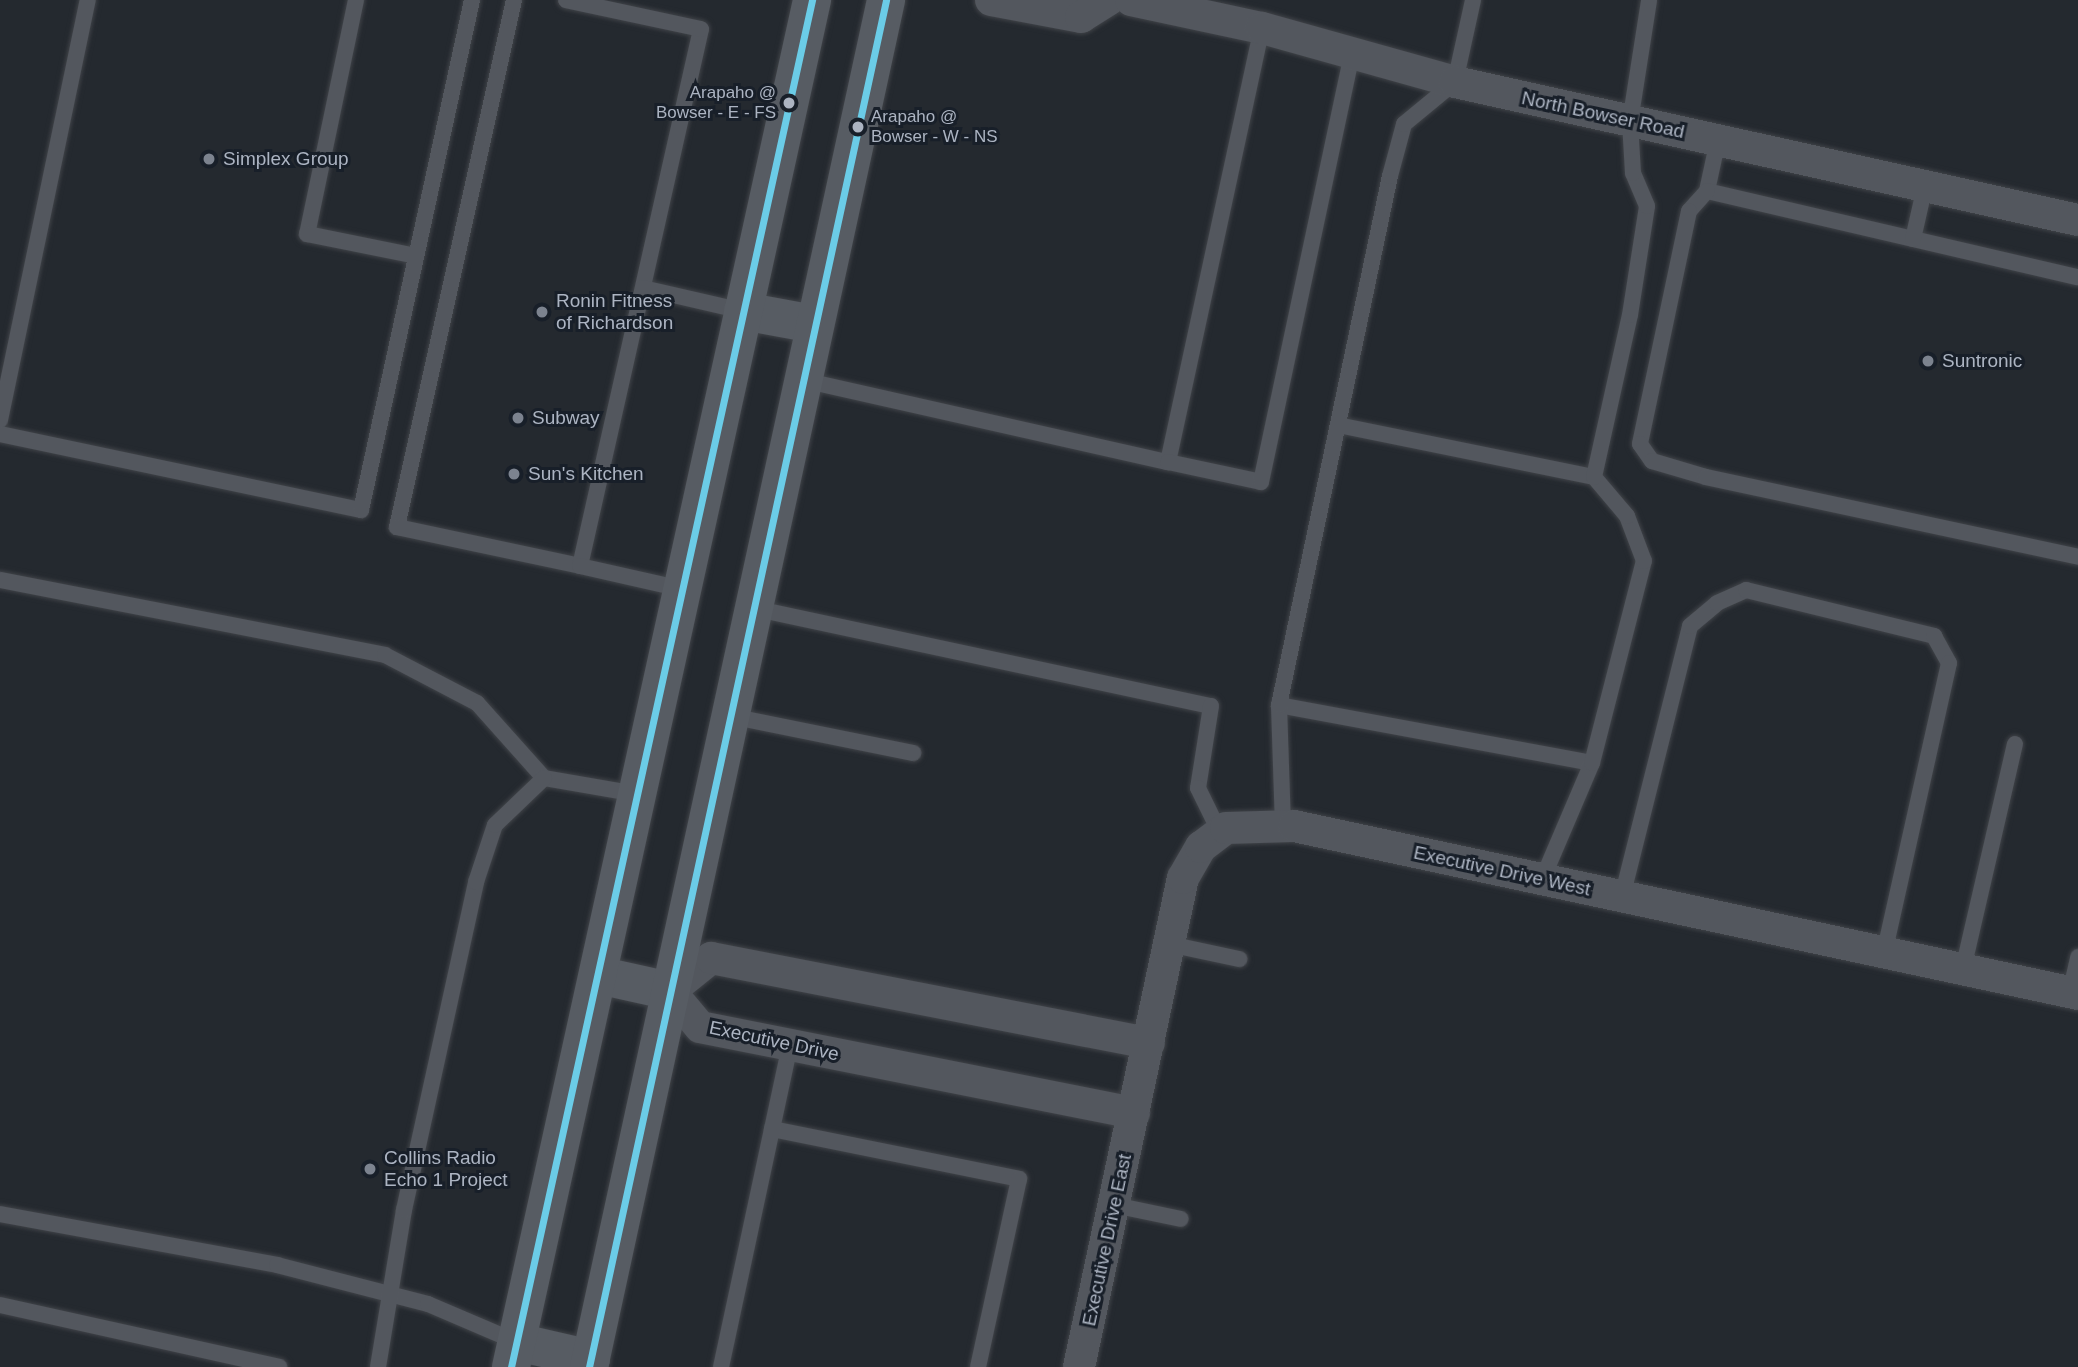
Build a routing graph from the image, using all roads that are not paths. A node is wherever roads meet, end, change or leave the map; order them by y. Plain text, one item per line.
1 (88, 0) edge
2 (356, 0) edge
3 (471, 0) edge
4 (514, 0) edge
5 (566, 0) edge
6 (812, 0) edge
7 (886, 0) edge
8 (991, 0) edge
9 (1108, 0) edge
10 (1131, 0) edge
11 (1473, 0) edge
12 (1649, 0) edge
13 (1262, 28) junction
14 (1352, 55) junction
15 (1455, 82) junction
16 (1630, 122) junction
17 (1718, 140) junction
18 (1925, 186) junction
19 (1707, 191) junction
20 (2078, 220) edge
21 (1913, 239) junction
22 (416, 256) junction
23 (2078, 277) edge
24 (643, 288) junction
25 (743, 311) junction
26 (814, 324) junction
27 (803, 380) junction
28 (0, 420) edge
29 (1338, 425) junction
30 (0, 434) edge
31 (1168, 462) junction
32 (1594, 477) junction
33 (2078, 557) edge
34 (580, 566) junction
35 (0, 580) edge
36 (682, 589) junction
37 (753, 608) junction
38 (1279, 705) junction
39 (730, 716) junction
40 (2015, 744) dead end
41 (914, 753) dead end
42 (1592, 763) junction
43 (544, 778) junction
44 (637, 794) junction
45 (1283, 826) junction
46 (1220, 833) junction
47 (1542, 880) junction
48 (1622, 897) junction
49 (1169, 944) junction
50 (1884, 953) junction
51 (2078, 957) edge
52 (1240, 960) dead end
53 (1963, 970) junction
54 (597, 975) junction
55 (670, 990) junction
56 (2074, 994) edge
57 (1149, 1043) junction
58 (790, 1045) junction
59 (1134, 1114) junction
60 (772, 1129) junction
61 (1114, 1205) junction
62 (0, 1214) edge
63 (1181, 1220) dead end
64 (393, 1295) junction
65 (0, 1305) edge
66 (514, 1355) edge
67 (590, 1363) edge
68 (279, 1367) edge
69 (378, 1367) edge
70 (721, 1367) edge
71 (978, 1367) edge
72 (1079, 1367) edge

1 - 28 lane
2 - 22 lane
3 - 22 lane
4 - 34 lane
5 - 24 lane
6 - 25 main road
7 - 26 main road
8 - 9 street
10 - 13 street, North Bowser Road
11 - 15 lane
12 - 16 lane
13 - 14 street, North Bowser Road
13 - 31 lane
14 - 15 street, North Bowser Road
14 - 31 lane
15 - 16 street, North Bowser Road
15 - 29 lane
16 - 17 street, North Bowser Road
16 - 32 lane
17 - 18 street, North Bowser Road
17 - 19 lane
18 - 20 street, North Bowser Road
18 - 21 lane
19 - 21 lane
19 - 33 lane
21 - 23 lane
22 - 30 lane
24 - 25 lane
24 - 34 lane
25 - 26 main road
25 - 36 main road
26 - 27 main road
27 - 31 lane
27 - 37 main road
29 - 32 lane
29 - 38 lane
32 - 42 lane
34 - 36 lane
35 - 43 lane
36 - 44 main road
37 - 39 main road
37 - 46 lane
38 - 42 lane
38 - 45 lane
39 - 41 lane
39 - 55 main road
40 - 53 lane
42 - 47 lane
43 - 44 lane
43 - 64 lane
44 - 54 main road
45 - 46 street, Executive Drive West
45 - 47 street, Executive Drive West
46 - 49 street, Executive Drive West
47 - 48 street, Executive Drive West
48 - 50 street, Executive Drive West
48 - 50 lane
49 - 52 lane
49 - 57 street, Executive Drive West
50 - 53 street, Executive Drive West
51 - 56 lane
53 - 56 street, Executive Drive West
54 - 55 main road
54 - 66 main road
55 - 57 street
55 - 58 street, Executive Drive
55 - 67 main road
57 - 59 street, Executive Drive West
58 - 59 street, Executive Drive
58 - 60 lane
59 - 61 street, Executive Drive East
60 - 70 lane
60 - 71 lane
61 - 63 lane
61 - 72 street, Executive Drive East
62 - 64 lane
64 - 66 lane
64 - 69 lane
65 - 68 lane
66 - 67 main road

